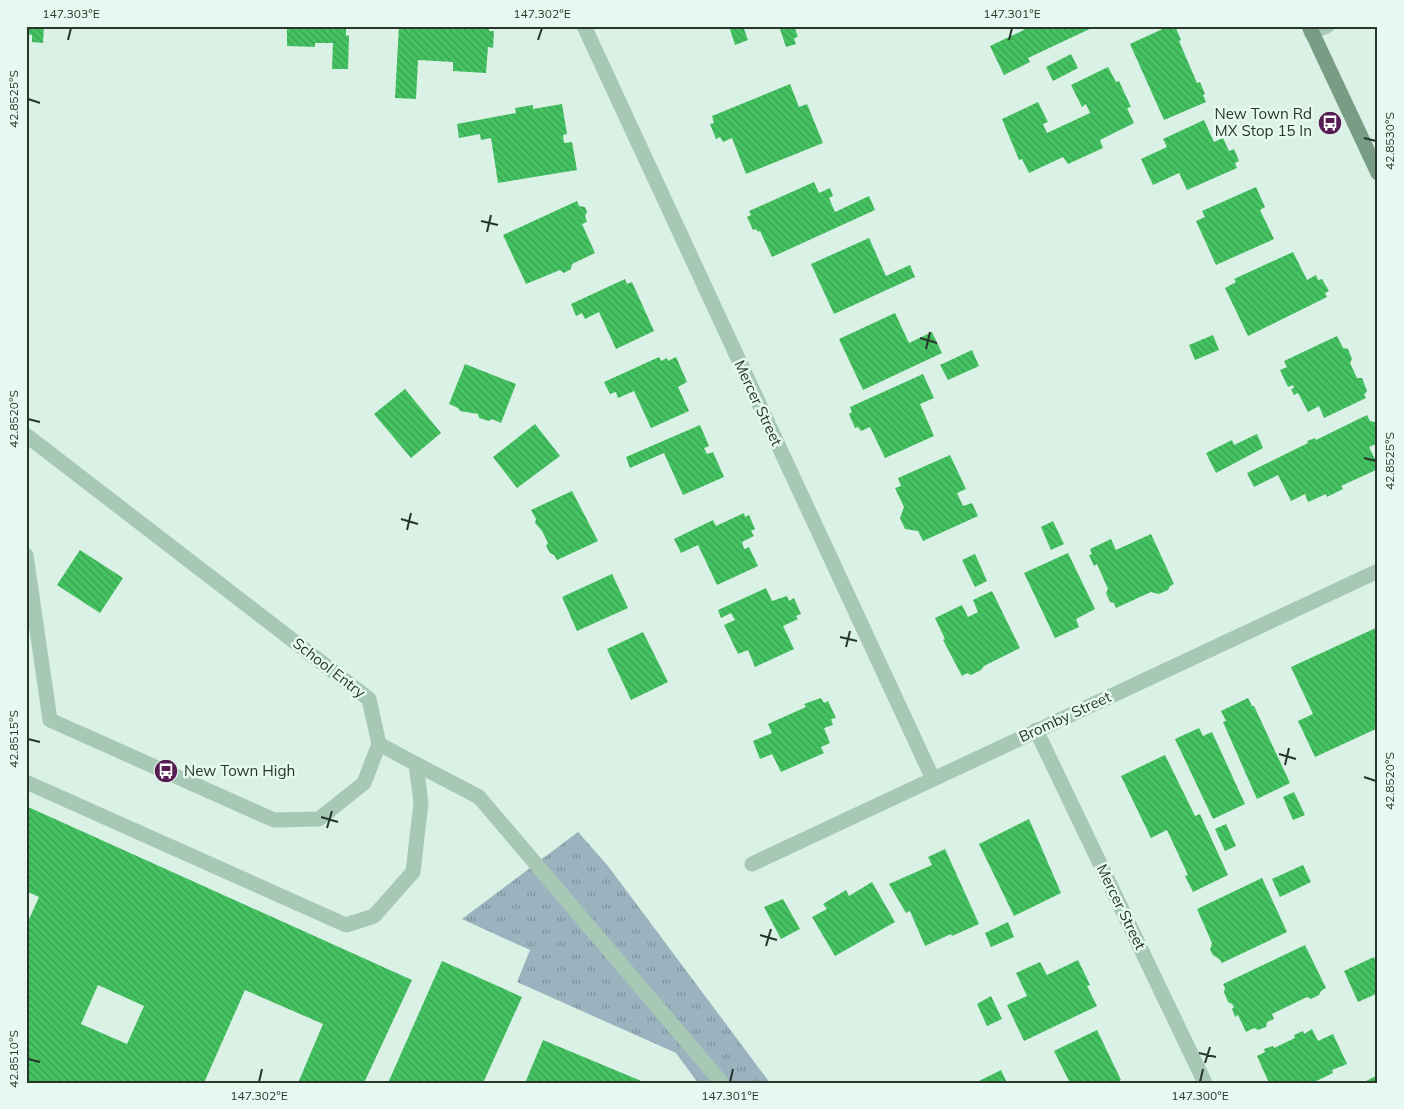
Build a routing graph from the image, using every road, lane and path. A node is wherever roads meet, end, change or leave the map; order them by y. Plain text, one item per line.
1 (584, 26) edge
2 (1327, 26) edge
3 (1310, 29) edge
4 (1378, 173) edge
5 (26, 435) edge
6 (26, 555) edge
7 (1378, 571) edge
8 (30, 603) edge
9 (1036, 730) junction
10 (379, 744) junction
11 (416, 764) junction
12 (933, 779) junction
13 (26, 782) edge
14 (752, 864) dead end
15 (722, 1083) edge
16 (1205, 1083) edge

1 - 12 street, Mercer Street
2 - 3 street
3 - 4 main road
5 - 10 street, School Entry
6 - 8 street
7 - 9 street, Bromby Street
8 - 10 street
9 - 12 street, Bromby Street
9 - 16 street, Mercer Street
10 - 11 street
11 - 13 street
11 - 15 street
12 - 14 street, Bromby Street

